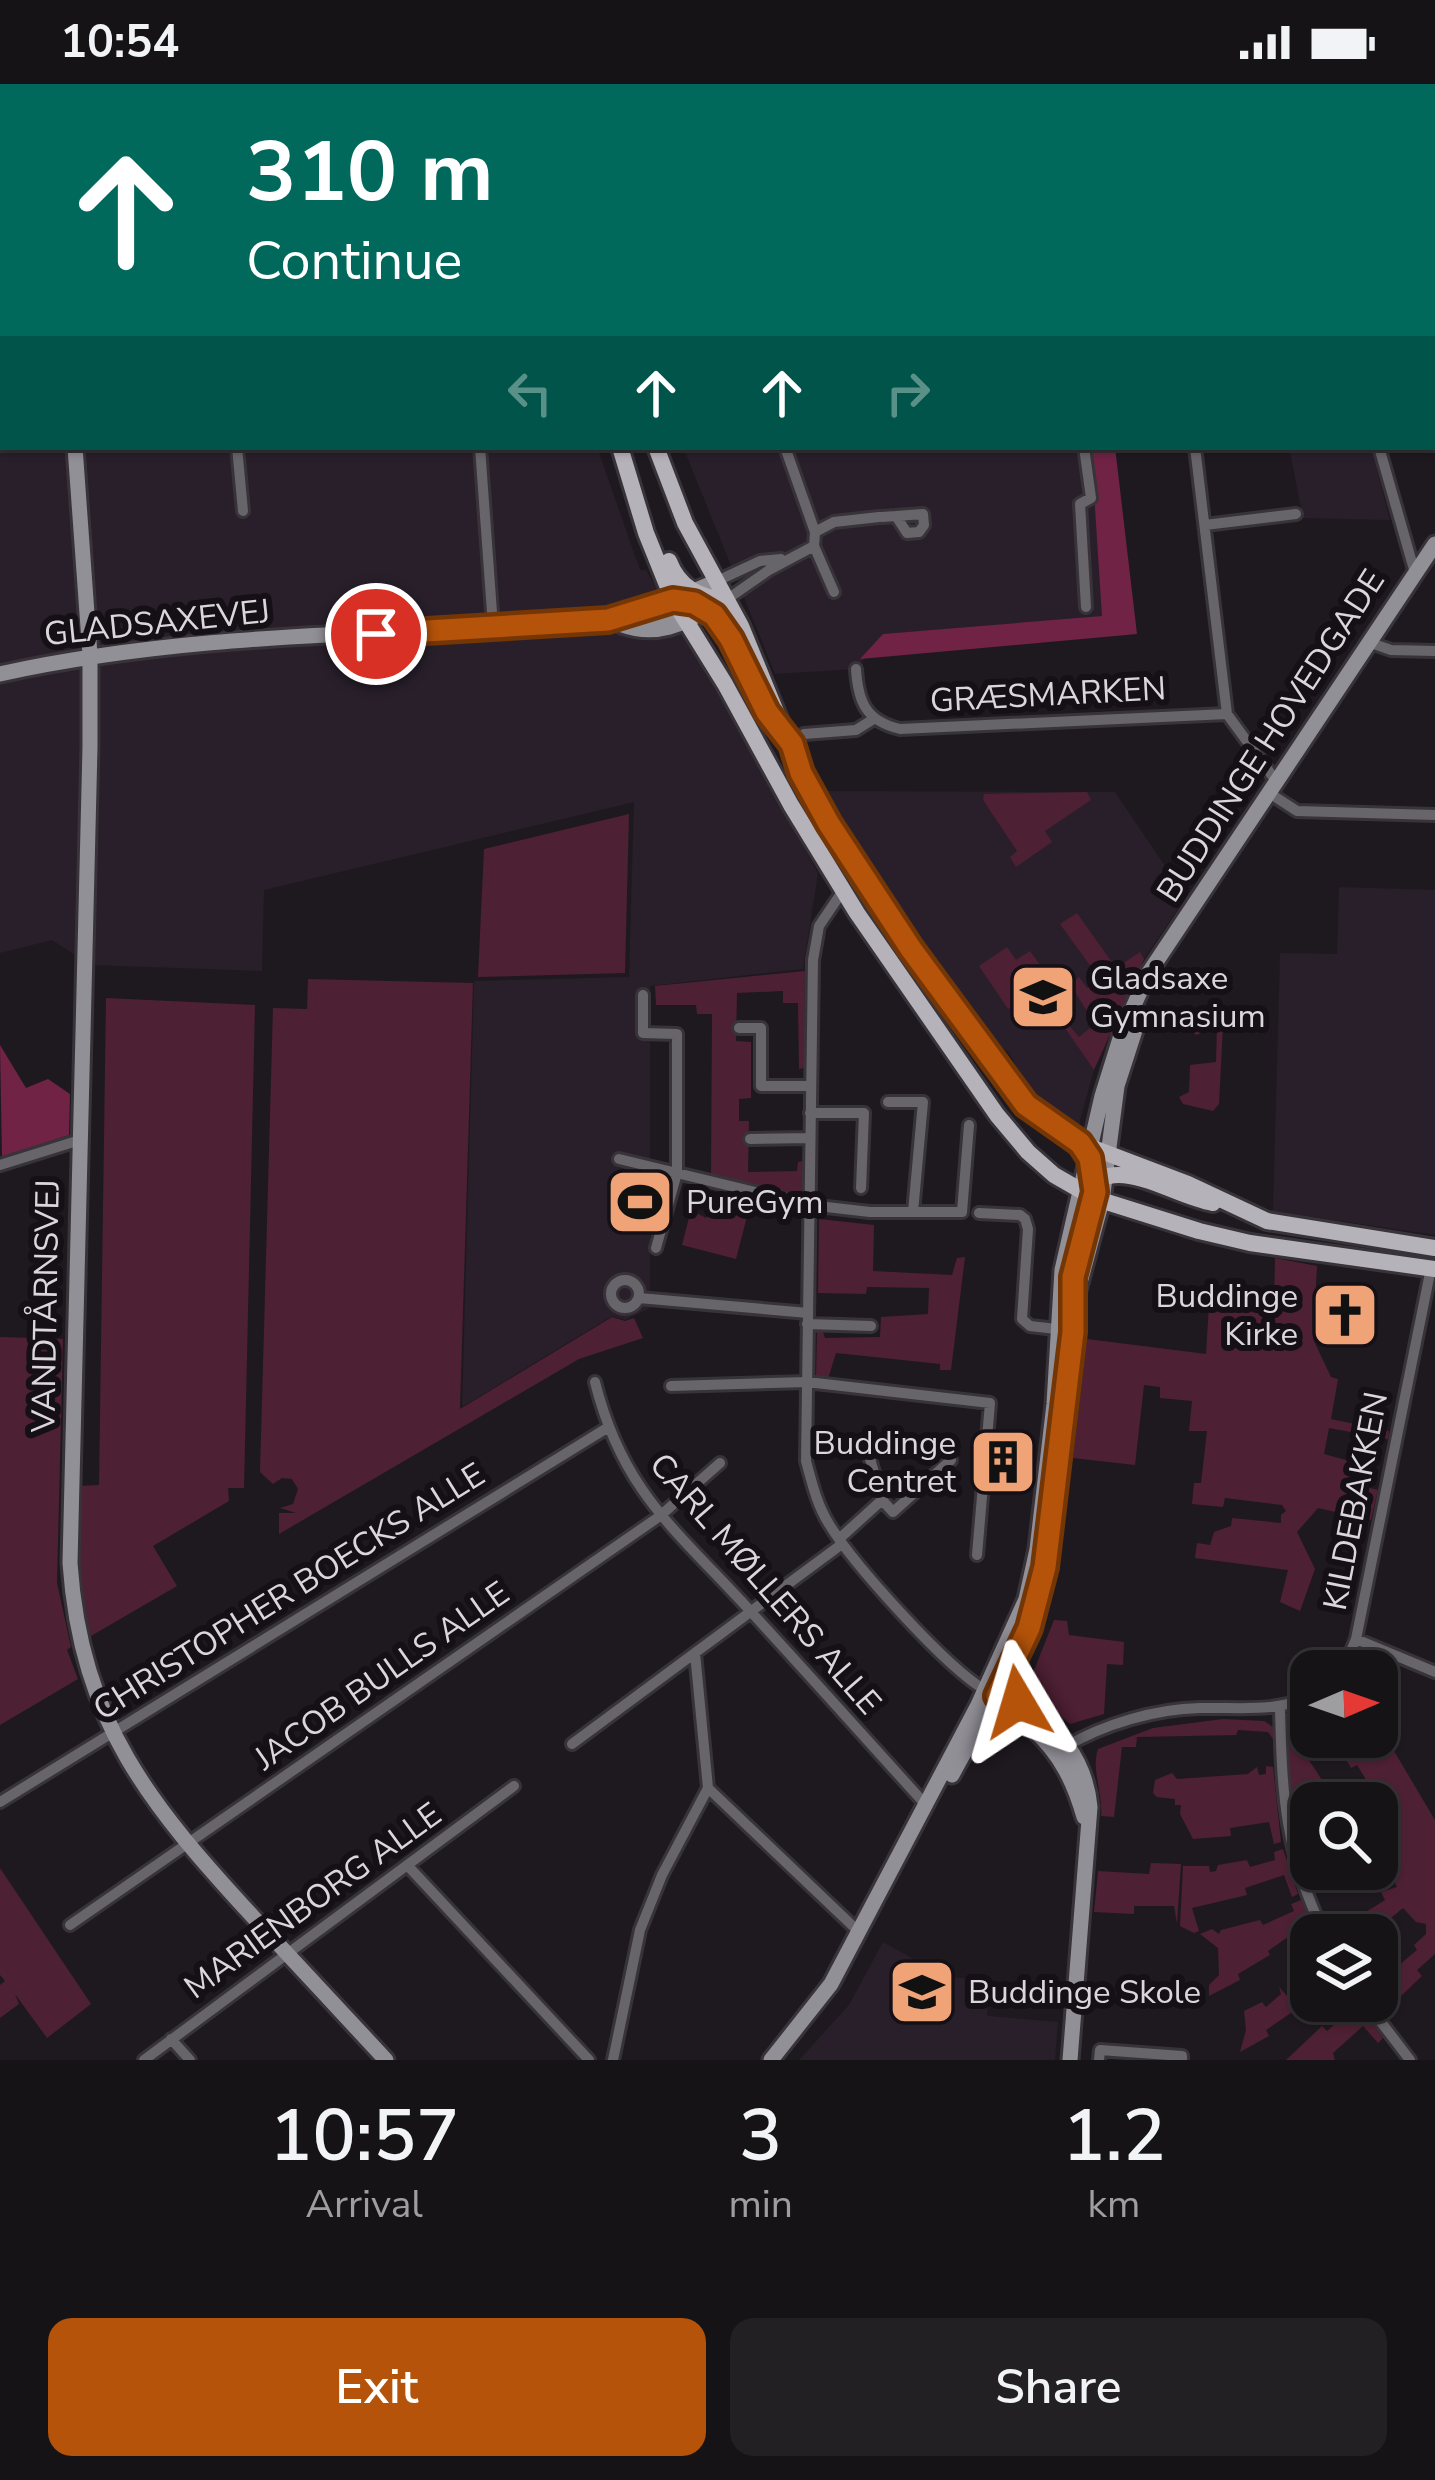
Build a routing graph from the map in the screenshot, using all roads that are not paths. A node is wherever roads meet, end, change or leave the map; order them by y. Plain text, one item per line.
1 (75, 450) edge
2 (237, 450) edge
3 (480, 450) edge
4 (621, 450) edge
5 (657, 450) edge
6 (786, 450) edge
7 (1084, 450) edge
8 (1195, 450) edge
9 (1380, 450) edge
10 (242, 511) dead end
11 (1296, 514) dead end
12 (896, 516) dead end
13 (1205, 525) junction
14 (815, 532) junction
15 (1435, 544) edge
16 (814, 546) junction
17 (790, 558) junction
18 (1414, 573) junction
19 (834, 592) dead end
20 (726, 599) junction
21 (695, 600) junction
22 (1086, 607) dead end
23 (608, 620) junction
24 (494, 626) junction
25 (1368, 642) junction
26 (1435, 651) edge
27 (90, 655) junction
28 (856, 669) dead end
29 (0, 674) edge
30 (1227, 713) junction
31 (872, 720) junction
32 (798, 739) junction
33 (1273, 787) junction
34 (1435, 815) edge
35 (842, 892) junction
36 (1160, 962) junction
37 (643, 995) dead end
38 (739, 1028) dead end
39 (811, 1086) junction
40 (888, 1102) dead end
41 (810, 1113) junction
42 (969, 1125) dead end
43 (751, 1138) dead end
44 (810, 1138) junction
45 (80, 1140) junction
46 (620, 1160) dead end
47 (0, 1165) edge
48 (676, 1173) junction
49 (1099, 1175) junction
50 (861, 1188) dead end
51 (809, 1205) junction
52 (913, 1212) junction
53 (979, 1213) dead end
54 (656, 1247) dead end
55 (1435, 1247) edge
56 (1433, 1268) edge
57 (639, 1298) dead end
58 (808, 1318) junction
59 (872, 1326) dead end
60 (1065, 1330) junction
61 (596, 1382) dead end
62 (807, 1382) junction
63 (670, 1386) dead end
64 (607, 1428) junction
65 (868, 1452) dead end
66 (951, 1460) dead end
67 (720, 1463) dead end
68 (882, 1500) junction
69 (660, 1516) junction
70 (840, 1542) junction
71 (977, 1555) dead end
72 (751, 1612) junction
73 (1356, 1639) junction
74 (1352, 1650) edge
75 (695, 1652) junction
76 (1435, 1672) edge
77 (991, 1693) junction
78 (1290, 1704) edge
79 (1280, 1708) junction
80 (112, 1732) junction
81 (572, 1744) dead end
82 (1062, 1749) junction
83 (514, 1786) dead end
84 (708, 1788) junction
85 (0, 1802) edge
86 (926, 1805) junction
87 (187, 1844) junction
88 (407, 1866) junction
89 (1316, 1914) edge
90 (70, 1925) dead end
91 (858, 1931) junction
92 (289, 1954) junction
93 (1381, 2022) edge
94 (171, 2039) junction
95 (144, 2060) edge
96 (190, 2060) edge
97 (386, 2060) edge
98 (589, 2060) edge
99 (613, 2060) edge
100 (771, 2060) edge
101 (783, 2060) edge
102 (1070, 2060) edge
103 (1100, 2060) edge
104 (1182, 2060) edge
105 (1410, 2060) edge

1 - 27 street, VANDTÅRNSVEJ
2 - 10 street
3 - 24 street
4 - 21 main road
5 - 21 main road
6 - 14 street
7 - 22 street
8 - 13 street
9 - 18 street
11 - 13 street
12 - 14 street
13 - 30 street
14 - 16 street
15 - 18 street, BUDDINGE HOVEDGADE
16 - 17 street
16 - 19 street
17 - 20 street
17 - 21 street
18 - 25 street, BUDDINGE HOVEDGADE
20 - 21 main road
20 - 32 main road
21 - 23 street, GLADSAXEVEJ
21 - 23 street, GLADSAXEVEJ
21 - 32 main road
21 - 35 main road
23 - 24 street, GLADSAXEVEJ
24 - 27 street, GLADSAXEVEJ
25 - 26 street
25 - 33 street, BUDDINGE HOVEDGADE
27 - 29 street, GLADSAXEVEJ
27 - 45 street, VANDTÅRNSVEJ
28 - 31 street
30 - 31 street, GRÆSMARKEN
30 - 33 street
31 - 32 street, GRÆSMARKEN
32 - 49 main road
33 - 34 street
33 - 36 street, BUDDINGE HOVEDGADE
35 - 39 street
35 - 49 main road
36 - 49 street, BUDDINGE HOVEDGADE
36 - 49 street, BUDDINGE HOVEDGADE
37 - 48 street
38 - 39 street
39 - 41 street
40 - 52 street
41 - 44 street
41 - 50 street
42 - 52 street
43 - 44 street
44 - 51 street
45 - 47 street
45 - 80 street, VANDTÅRNSVEJ
46 - 48 street
48 - 51 street
48 - 54 street
49 - 55 main road
49 - 56 main road
49 - 60 street
49 - 60 street
49 - 60 street
51 - 52 street
51 - 58 street
53 - 60 street
56 - 73 street, KILDEBAKKEN
57 - 58 street
58 - 59 street
58 - 62 street
60 - 77 street
60 - 77 street
61 - 64 street, CARL MØLLERS ALLE
62 - 63 street
62 - 70 street
62 - 71 street
64 - 69 street, CARL MØLLERS ALLE
64 - 80 street, CHRISTOPHER BOECKS ALLE
65 - 68 street
66 - 68 street
67 - 69 street, JACOB BULLS ALLE
68 - 70 street
69 - 72 street, CARL MØLLERS ALLE
69 - 87 street, JACOB BULLS ALLE
70 - 72 street
70 - 77 street
72 - 75 street
72 - 86 street, CARL MØLLERS ALLE
73 - 74 street, KILDEBAKKEN
73 - 76 street
75 - 81 street
75 - 84 street
77 - 82 street
77 - 86 street
77 - 101 street
78 - 79 street
79 - 82 street
79 - 89 street
80 - 85 street, CHRISTOPHER BOECKS ALLE
80 - 87 street, VANDTÅRNSVEJ
82 - 102 street
83 - 88 street, MARIENBORG ALLE
84 - 91 street
84 - 99 street
86 - 91 street
87 - 90 street, JACOB BULLS ALLE
87 - 92 street, VANDTÅRNSVEJ
88 - 92 street, MARIENBORG ALLE
88 - 98 street
91 - 100 street
92 - 94 street, MARIENBORG ALLE
92 - 97 street, VANDTÅRNSVEJ
93 - 105 street
94 - 95 street, MARIENBORG ALLE
94 - 96 street
103 - 104 street

